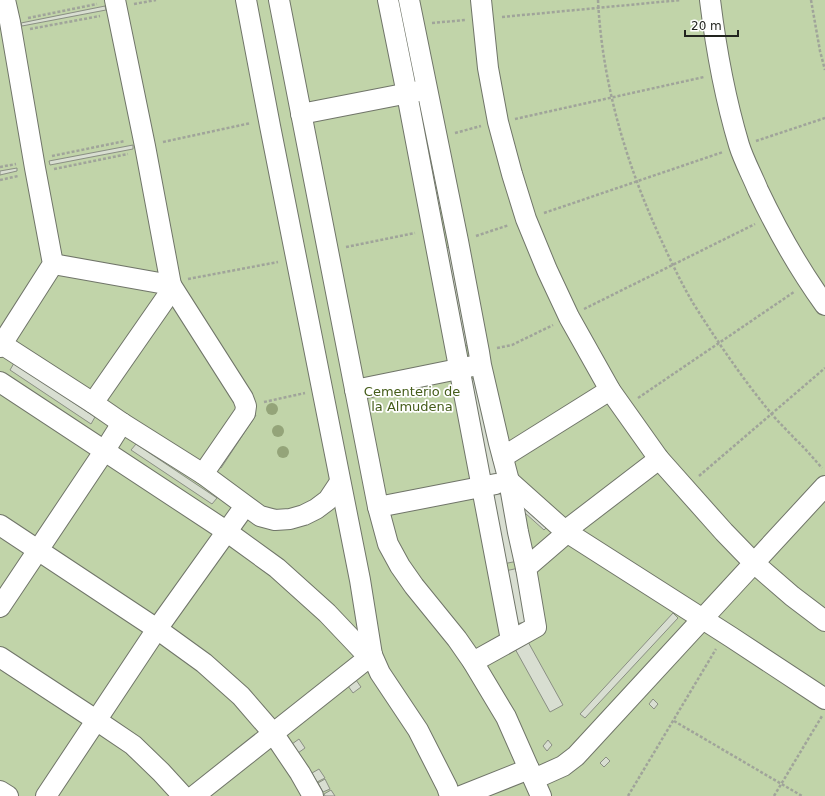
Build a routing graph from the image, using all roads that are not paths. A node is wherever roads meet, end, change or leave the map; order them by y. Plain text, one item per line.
1 (5, 0) edge
2 (246, 0) edge
3 (279, 0) edge
4 (388, 0) edge
5 (409, 0) edge
6 (710, 0) edge
7 (117, 6) edge
8 (482, 9) edge
9 (427, 89) junction
10 (407, 94) junction
11 (301, 114) junction
12 (53, 264) junction
13 (171, 285) junction
14 (825, 305) edge
15 (1, 345) edge
16 (480, 359) junction
17 (460, 369) junction
18 (0, 382) edge
19 (355, 390) junction
20 (610, 390) junction
21 (93, 403) junction
22 (122, 423) junction
23 (105, 450) junction
24 (503, 457) junction
25 (659, 459) junction
26 (203, 474) junction
27 (509, 481) junction
28 (340, 482) junction
29 (482, 486) junction
30 (825, 486) edge
31 (245, 506) junction
32 (378, 507) junction
33 (0, 525) edge
34 (226, 531) junction
35 (565, 531) junction
36 (39, 550) junction
37 (754, 562) junction
38 (526, 568) junction
39 (0, 608) edge
40 (702, 619) junction
41 (825, 621) edge
42 (157, 629) junction
43 (511, 640) junction
44 (372, 655) junction
45 (0, 657) edge
46 (473, 662) junction
47 (825, 699) edge
48 (96, 720) junction
49 (273, 733) junction
50 (533, 786) edge
51 (0, 791) edge
52 (8, 796) edge
53 (46, 796) edge
54 (183, 796) edge
55 (194, 796) edge
56 (313, 796) edge
57 (450, 796) edge
58 (460, 796) edge

1 - 12 lane
2 - 28 lane
3 - 11 lane
4 - 10 lane
5 - 9 lane
6 - 14 lane
7 - 13 lane
8 - 20 lane
9 - 10 lane
9 - 16 lane
10 - 11 lane
10 - 17 lane
11 - 19 lane
12 - 13 lane
12 - 15 lane
13 - 21 lane
13 - 26 lane
15 - 21 lane
16 - 17 lane
16 - 24 lane
17 - 19 lane
17 - 29 lane
18 - 23 lane
19 - 32 lane
20 - 24 lane
20 - 25 lane
21 - 22 lane
22 - 23 lane
22 - 26 lane
23 - 34 lane
23 - 36 lane
24 - 27 lane
25 - 35 lane
25 - 37 lane
26 - 31 lane
27 - 29 lane
27 - 35 lane
27 - 38 lane
28 - 31 lane
28 - 44 lane
29 - 32 lane
29 - 43 lane
30 - 37 lane
31 - 34 lane
32 - 46 lane
33 - 36 lane
34 - 42 lane
34 - 44 lane
35 - 38 lane
35 - 40 lane
36 - 39 lane
36 - 42 lane
37 - 40 lane
37 - 41 lane
38 - 43 lane
40 - 47 lane
40 - 50 lane
42 - 48 lane
42 - 49 lane
43 - 46 lane
44 - 49 lane
44 - 57 lane
45 - 48 lane
46 - 50 lane
48 - 53 lane
48 - 54 lane
49 - 55 lane
49 - 56 lane
50 - 58 lane
51 - 52 lane

